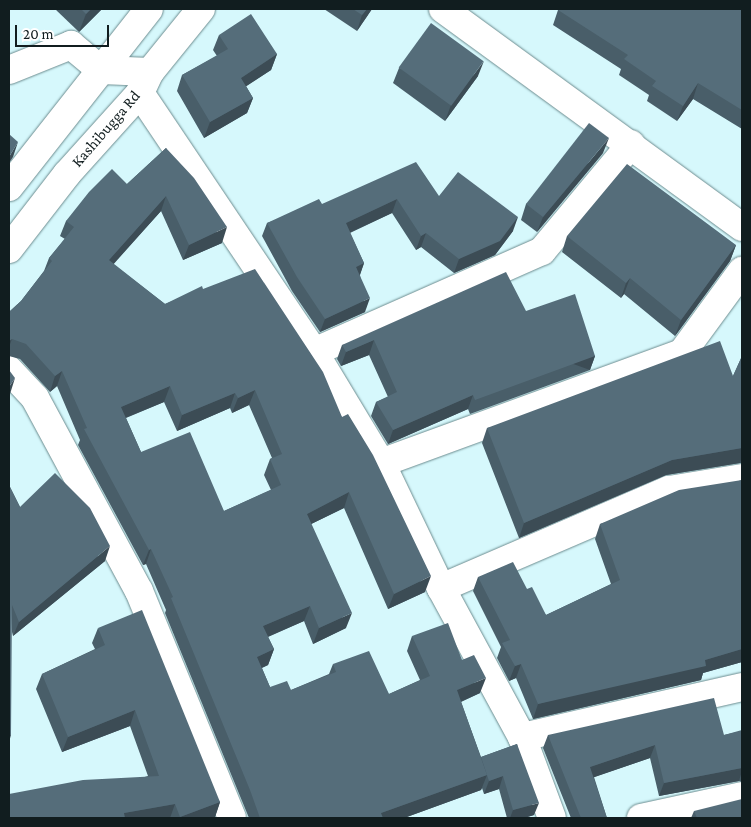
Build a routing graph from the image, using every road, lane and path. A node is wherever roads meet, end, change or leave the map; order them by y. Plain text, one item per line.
1 (149, 9) edge
2 (201, 9) edge
3 (443, 9) edge
4 (9, 70) edge
5 (101, 70) junction
6 (145, 82) junction
7 (631, 144) junction
8 (9, 187) edge
9 (742, 227) edge
10 (9, 249) edge
11 (742, 271) edge
12 (314, 352) junction
13 (9, 370) edge
14 (381, 463) junction
15 (742, 478) edge
16 (441, 588) junction
17 (742, 687) edge
18 (522, 737) junction
19 (742, 796) edge
20 (232, 818) edge
21 (552, 818) edge
22 (640, 818) edge

1 - 5 street
2 - 6 street, Kashibugga Rd
3 - 7 street
4 - 5 street
5 - 6 street
5 - 8 street
6 - 10 street, Kashibugga Rd
6 - 12 street
7 - 9 street
7 - 12 street
11 - 14 street
12 - 14 street
13 - 20 street
14 - 16 street
15 - 16 street
16 - 18 street
17 - 18 street
18 - 21 street
19 - 22 street

